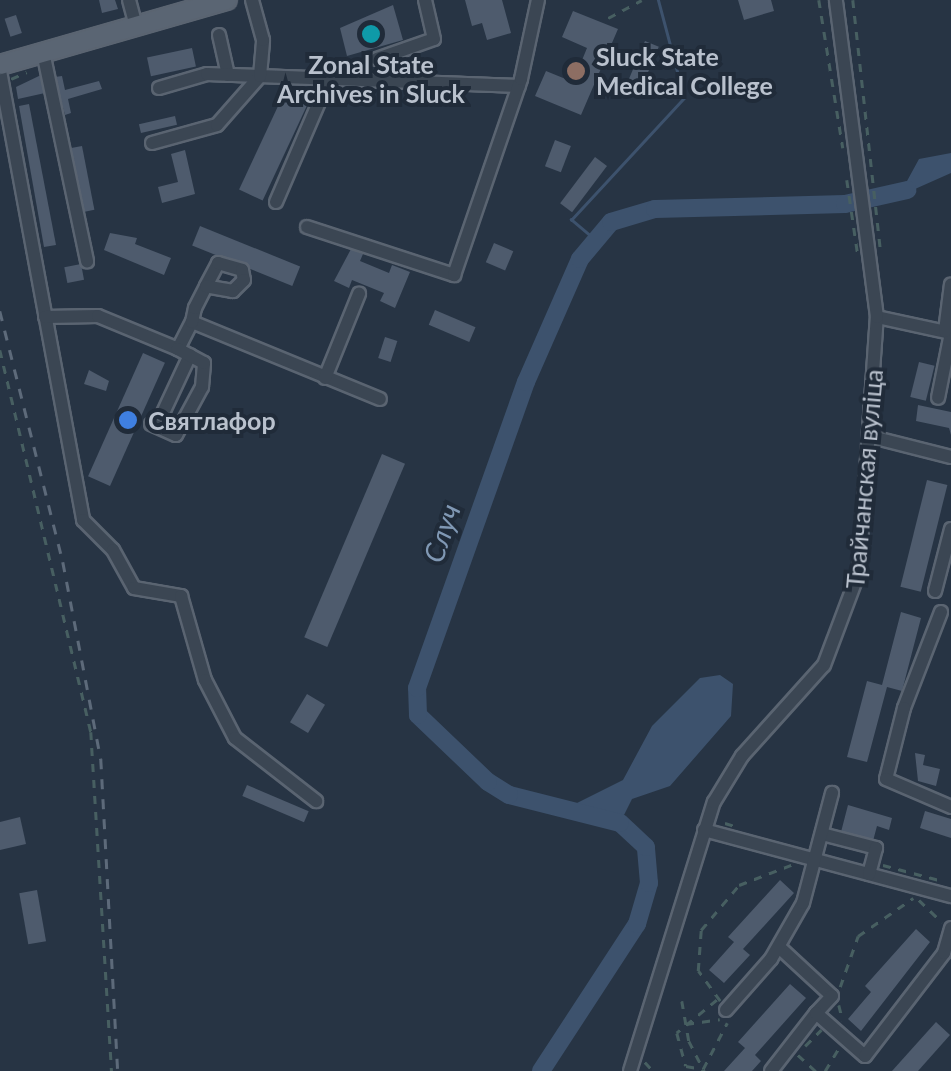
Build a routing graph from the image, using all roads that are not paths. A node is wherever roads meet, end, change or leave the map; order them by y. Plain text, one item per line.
1 (129, 0) edge
2 (228, 0) edge
3 (252, 0) edge
4 (425, 0) edge
5 (538, 0) edge
6 (836, 0) edge
7 (136, 27) junction
8 (220, 36) dead end
9 (44, 52) junction
10 (377, 59) dead end
11 (0, 68) edge
12 (228, 75) junction
13 (260, 76) junction
14 (328, 78) junction
15 (519, 86) junction
16 (159, 88) dead end
17 (152, 143) dead end
18 (276, 202) dead end
19 (306, 228) dead end
20 (88, 262) dead end
21 (951, 284) edge
22 (206, 286) dead end
23 (359, 294) dead end
24 (45, 317) junction
25 (878, 318) junction
26 (192, 322) junction
27 (944, 331) junction
28 (184, 352) junction
29 (325, 378) junction
30 (938, 398) dead end
31 (380, 399) dead end
32 (162, 415) dead end
33 (150, 424) dead end
34 (872, 437) junction
35 (951, 457) edge
36 (951, 529) edge
37 (935, 591) dead end
38 (940, 612) dead end
39 (832, 793) dead end
40 (316, 801) dead end
41 (951, 806) edge
42 (704, 830) junction
43 (822, 834) junction
44 (816, 860) junction
45 (869, 874) junction
46 (951, 896) edge
47 (951, 929) edge
48 (779, 947) junction
49 (722, 1004) road end
50 (816, 1014) junction
51 (630, 1071) edge
52 (770, 1071) edge

1 - 7 street
2 - 7 main road
3 - 13 street
4 - 10 street
5 - 15 street
6 - 25 street, Трайчанская вуліца
7 - 9 main road
8 - 12 street
9 - 11 main road
9 - 20 street
11 - 24 street
12 - 13 street
12 - 16 street
13 - 14 street
13 - 17 street
14 - 15 street
14 - 18 street
15 - 19 street
21 - 27 street
22 - 26 street
23 - 29 street
24 - 28 street
24 - 40 street
25 - 27 street
25 - 34 street, Трайчанская вуліца
26 - 28 street
26 - 29 street
27 - 30 street
28 - 32 street
28 - 33 street
29 - 31 street
34 - 35 street
34 - 42 street, Трайчанская вуліца
36 - 37 street
38 - 41 street
39 - 43 street
42 - 44 street
42 - 51 street, Трайчанская вуліца
43 - 44 street
43 - 45 street
44 - 45 street
44 - 48 street
45 - 46 street
47 - 50 street
48 - 49 street
48 - 50 street
50 - 52 street

